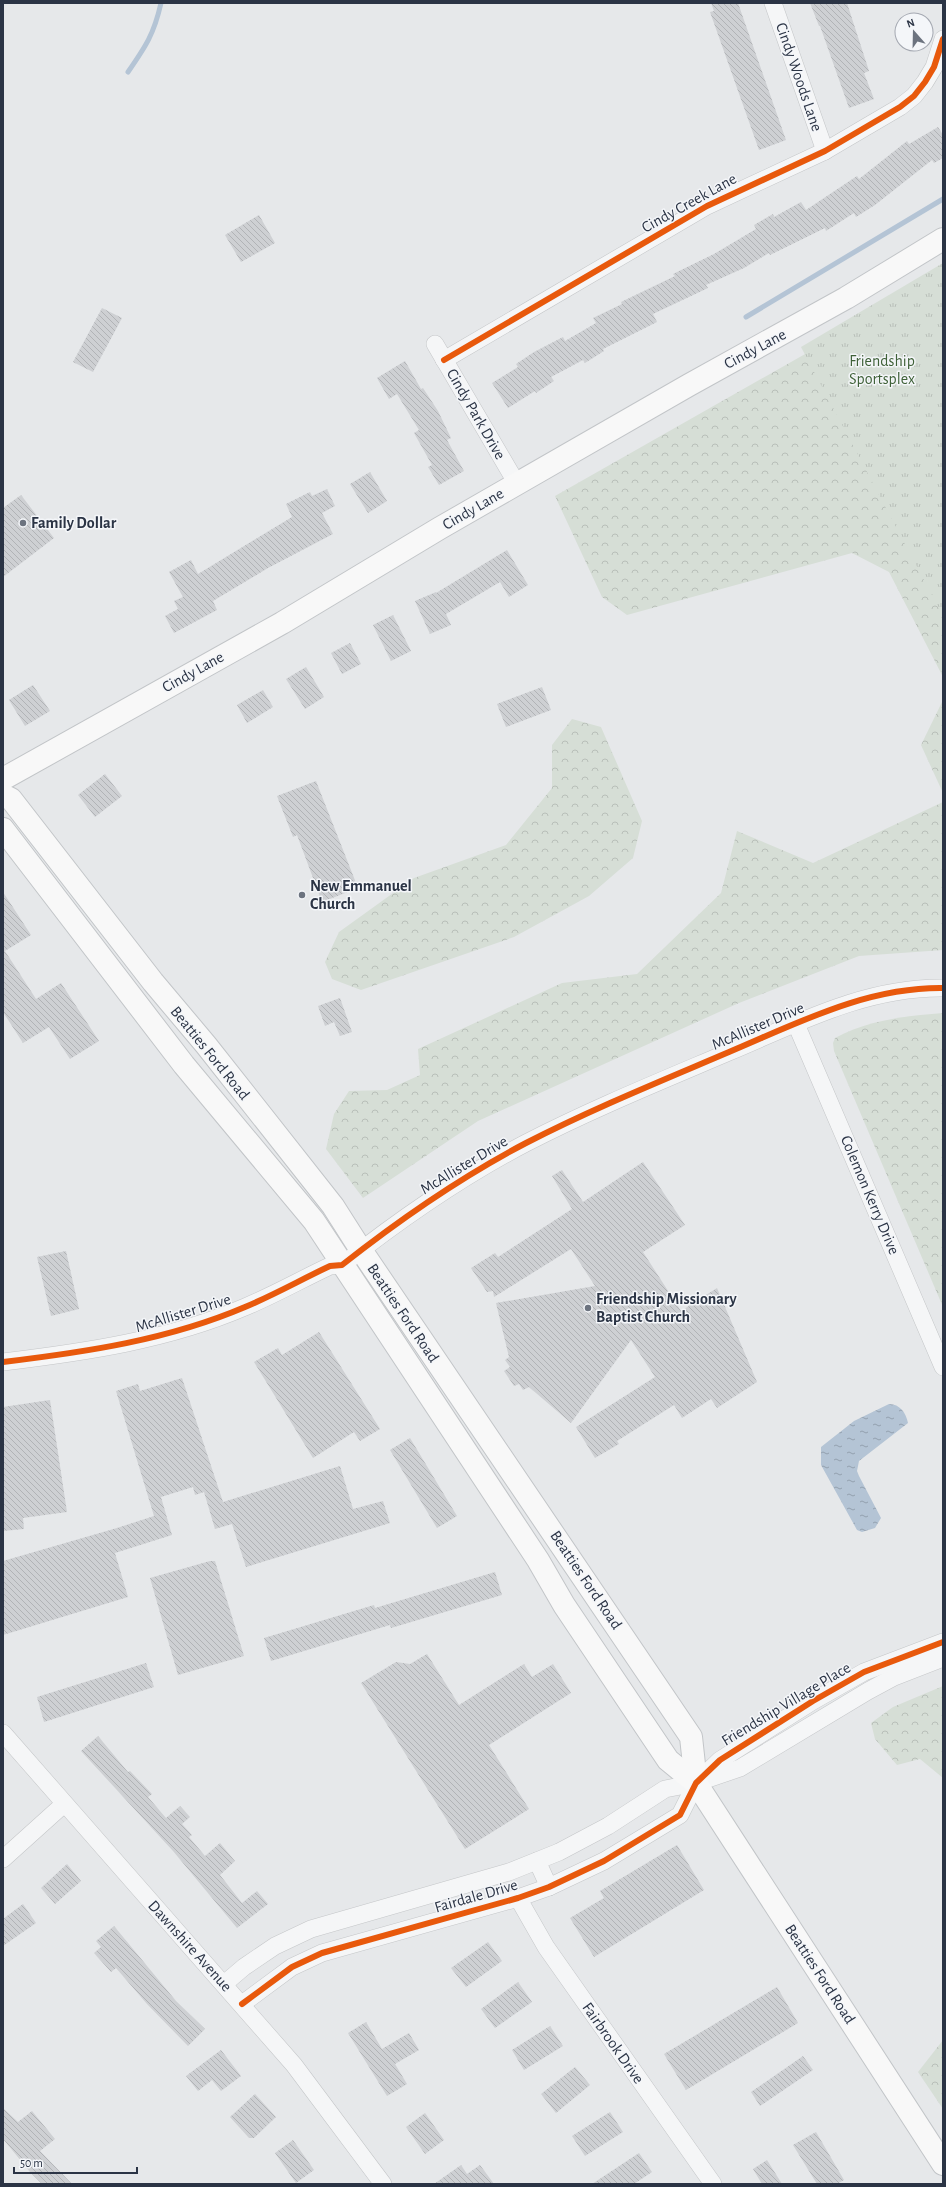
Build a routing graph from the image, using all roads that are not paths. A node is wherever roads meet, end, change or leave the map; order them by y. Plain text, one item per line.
1 (773, 3) edge
2 (943, 39) edge
3 (825, 151) junction
4 (943, 239) edge
5 (435, 344) dead end
6 (444, 360) junction
7 (517, 484) junction
8 (3, 779) edge
9 (3, 795) edge
10 (3, 829) edge
11 (943, 988) edge
12 (796, 1024) junction
13 (361, 1250) junction
14 (342, 1265) junction
15 (3, 1362) edge
16 (943, 1367) edge
17 (943, 1642) edge
18 (943, 1658) edge
19 (3, 1733) edge
20 (696, 1783) junction
21 (64, 1804) junction
22 (3, 1859) edge
23 (537, 1861) junction
24 (549, 1887) junction
25 (518, 1898) junction
26 (408, 1902) junction
27 (414, 1927) junction
28 (224, 1984) junction
29 (242, 2004) junction
30 (943, 2164) edge
31 (383, 2184) edge
32 (712, 2184) edge

1 - 3 street, Cindy Woods Lane
2 - 3 street, Cindy Creek Lane
3 - 6 street, Cindy Creek Lane
4 - 7 main road, Cindy Lane
5 - 6 street, Cindy Park Drive
6 - 7 street, Cindy Park Drive
7 - 8 main road, Cindy Lane
9 - 13 main road, Beatties Ford Road
10 - 14 main road, Beatties Ford Road
11 - 12 street, McAllister Drive
12 - 13 street, McAllister Drive
12 - 16 street, Colemon Kerry Drive
13 - 14 street, McAllister Drive
13 - 20 main road, Beatties Ford Road
14 - 15 street, McAllister Drive
14 - 20 main road, Beatties Ford Road
17 - 20 street, Friendship Village Place
18 - 20 street, Friendship Village Place
19 - 21 street, Dawnshire Avenue
20 - 23 street, Fairdale Drive
20 - 24 street, Fairdale Drive
20 - 30 main road, Beatties Ford Road
21 - 22 street
21 - 28 street, Dawnshire Avenue
23 - 24 street
23 - 26 street, Fairdale Drive
24 - 25 street, Fairdale Drive
25 - 27 street, Fairdale Drive
25 - 32 street, Fairbrook Drive
26 - 27 street
26 - 28 street, Fairdale Drive
27 - 29 street, Fairdale Drive
28 - 29 street, Dawnshire Avenue
29 - 31 street, Dawnshire Avenue

